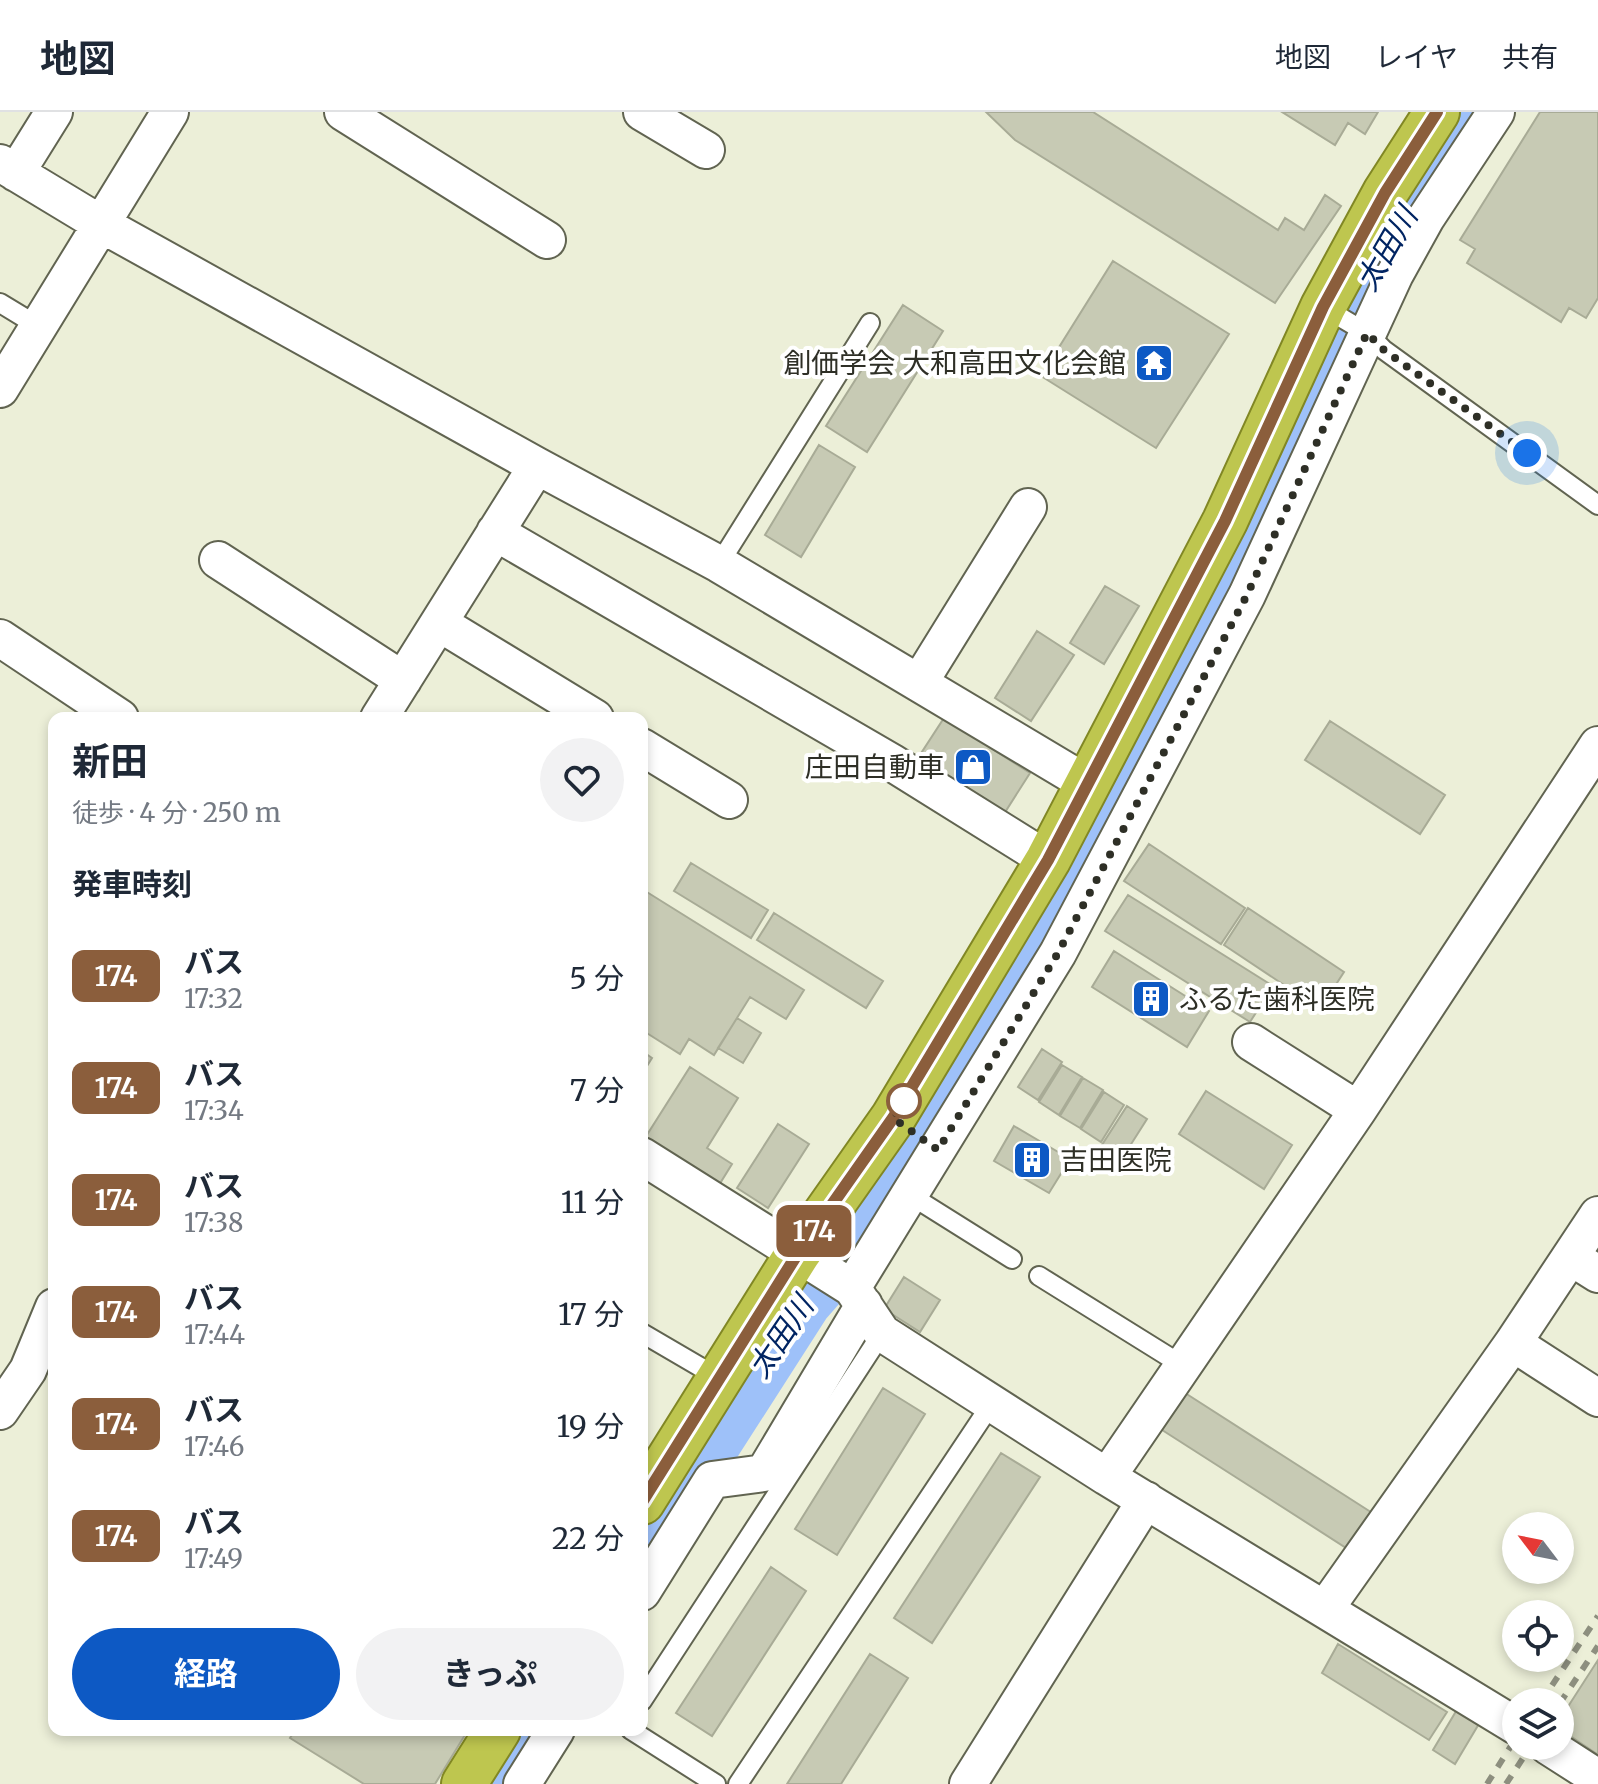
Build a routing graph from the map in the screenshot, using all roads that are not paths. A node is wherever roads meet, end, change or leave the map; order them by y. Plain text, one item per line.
1 (54, 112) edge
2 (170, 112) edge
3 (343, 112) edge
4 (642, 112) edge
5 (1437, 112) edge
6 (1496, 112) edge
7 (706, 150) dead end
8 (8, 168) edge
9 (101, 224) junction
10 (547, 240) dead end
11 (0, 303) edge
12 (1323, 307) junction
13 (870, 323) dead end
14 (38, 326) junction
15 (1367, 333) junction
16 (0, 389) edge
17 (537, 466) junction
18 (1598, 505) edge
19 (1028, 507) dead end
20 (495, 532) junction
21 (218, 560) dead end
22 (719, 564) junction
23 (439, 623) junction
24 (0, 638) edge
25 (403, 680) junction
26 (919, 683) junction
27 (111, 712) edge
28 (383, 712) edge
29 (585, 712) edge
30 (1598, 745) edge
31 (648, 751) edge
32 (1088, 784) junction
33 (729, 800) dead end
34 (1048, 860) junction
35 (1035, 939) junction
36 (1251, 1042) dead end
37 (1358, 1110) junction
38 (917, 1136) junction
39 (648, 1160) edge
40 (910, 1195) junction
41 (1598, 1215) edge
42 (805, 1258) junction
43 (1012, 1259) dead end
44 (1584, 1265) edge
45 (1039, 1276) dead end
46 (861, 1302) junction
47 (48, 1316) edge
48 (648, 1337) edge
49 (1513, 1343) junction
50 (1182, 1365) junction
51 (14, 1366) edge
52 (720, 1379) junction
53 (1598, 1398) edge
54 (992, 1403) junction
55 (0, 1411) edge
56 (1107, 1477) junction
57 (648, 1493) edge
58 (1146, 1500) junction
59 (648, 1582) edge
60 (1325, 1609) junction
61 (648, 1690) edge
62 (1502, 1717) edge
63 (494, 1736) edge
64 (552, 1736) edge
65 (640, 1736) edge
66 (1570, 1760) edge
67 (1598, 1778) edge
68 (464, 1784) edge
69 (522, 1784) edge
70 (716, 1784) edge
71 (738, 1784) edge
72 (968, 1784) edge

1 - 8 street
2 - 9 street
3 - 10 street
4 - 7 street
5 - 12 highway
6 - 15 street
8 - 9 street
9 - 14 street
9 - 17 street
11 - 14 lane
12 - 15 lane
12 - 32 highway
13 - 22 lane
14 - 16 street
15 - 18 lane
15 - 35 street
17 - 20 street
17 - 22 street
19 - 26 street
20 - 23 street
20 - 34 street
21 - 25 street
22 - 26 street
23 - 25 street
23 - 29 street
24 - 27 street
25 - 28 street
26 - 32 street
30 - 37 street
31 - 33 street
32 - 34 highway
34 - 35 highway
35 - 38 highway
36 - 37 street
37 - 50 street
38 - 40 street
38 - 42 highway
39 - 42 street
40 - 43 lane
40 - 46 street
41 - 44 street
42 - 46 street
42 - 52 highway
44 - 49 street
45 - 50 lane
46 - 54 street
46 - 59 street
46 - 61 lane
47 - 51 street
48 - 52 lane
49 - 53 street
49 - 60 street
50 - 56 street
51 - 55 street
52 - 57 highway
54 - 56 street
54 - 71 lane
56 - 58 street
58 - 60 street
58 - 72 street
60 - 62 street
63 - 68 highway
64 - 69 street
65 - 70 lane
66 - 67 street

